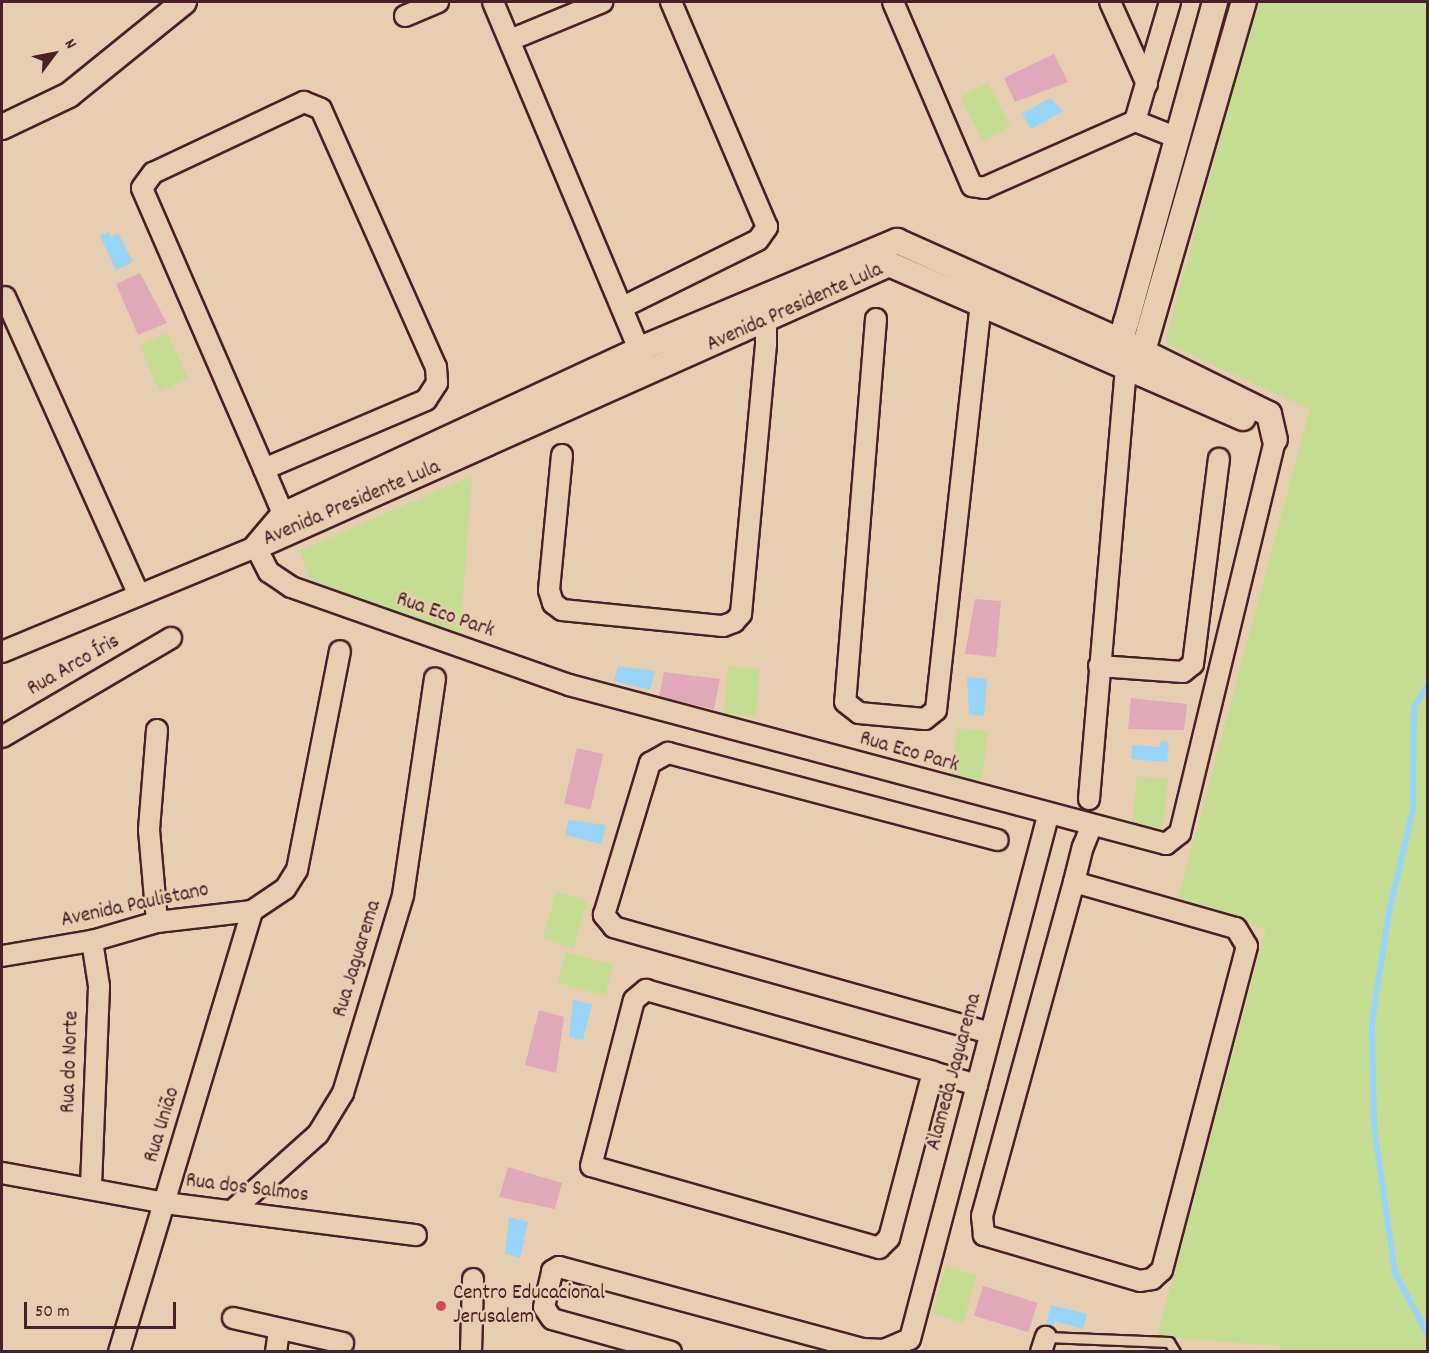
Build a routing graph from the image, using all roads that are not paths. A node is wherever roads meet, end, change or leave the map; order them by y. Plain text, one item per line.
1 (184, 2) edge
2 (438, 2) edge
3 (493, 2) edge
4 (602, 2) edge
5 (670, 2) edge
6 (893, 2) edge
7 (1110, 2) edge
8 (1170, 2) edge
9 (1215, 2) edge
10 (1244, 2) edge
11 (405, 16) dead end
12 (510, 40) junction
13 (1147, 84) junction
14 (1135, 121) junction
15 (2, 127) edge
16 (1178, 138) junction
17 (982, 290) junction
18 (4, 297) dead end
19 (756, 299) junction
20 (625, 306) junction
21 (876, 319) dead end
22 (766, 322) junction
23 (1121, 341) junction
24 (640, 350) junction
25 (1135, 358) junction
26 (649, 374) junction
27 (1275, 439) joint
28 (562, 455) dead end
29 (1219, 459) dead end
30 (264, 469) junction
31 (287, 524) junction
32 (256, 547) junction
33 (138, 593) junction
34 (171, 638) dead end
35 (340, 651) dead end
36 (2, 652) edge
37 (1099, 666) junction
38 (435, 678) dead end
39 (157, 729) dead end
40 (2, 737) edge
41 (1089, 799) dead end
42 (1048, 816) junction
43 (1091, 827) junction
44 (998, 840) dead end
45 (1074, 882) junction
46 (252, 911) junction
47 (157, 922) junction
48 (92, 941) junction
49 (2, 956) edge
50 (990, 1033) junction
51 (933, 1072) junction
52 (977, 1085) junction
53 (2, 1173) edge
54 (91, 1186) junction
55 (165, 1203) junction
56 (233, 1210) junction
57 (416, 1235) dead end
58 (473, 1279) dead end
59 (233, 1318) dead end
60 (279, 1330) junction
61 (343, 1343) dead end
62 (1044, 1344) edge
63 (825, 1346) edge
64 (1174, 1348) edge
65 (119, 1352) edge
66 (276, 1352) edge
67 (471, 1352) edge
68 (671, 1352) edge

1 - 15 street
2 - 11 street
3 - 12 street
4 - 12 street
5 - 20 street
6 - 14 street
7 - 13 street
8 - 13 street
9 - 16 street
10 - 25 street
12 - 20 street
13 - 14 street
14 - 16 street
16 - 23 street
17 - 19 street, Avenida Presidente Lula
17 - 21 street
17 - 22 street, Avenida Presidente Lula
17 - 23 street, Avenida Presidente Lula
17 - 25 street, Avenida Presidente Lula
18 - 33 street
19 - 22 street
19 - 24 street, Avenida Presidente Lula
20 - 24 street
22 - 26 street, Avenida Presidente Lula
22 - 28 street
23 - 25 street, Avenida Presidente Lula
24 - 26 street
24 - 31 street, Avenida Presidente Lula
25 - 27 street, Avenida Presidente Lula
25 - 37 street
26 - 31 street, Avenida Presidente Lula
27 - 43 street, Rua Eco Park
29 - 37 street
30 - 30 street
30 - 31 street
31 - 32 street, Avenida Presidente Lula
32 - 33 street
32 - 42 street, Rua Eco Park
33 - 36 street
34 - 40 street, Rua Arco Íris
35 - 46 street, Avenida Paulistano
37 - 41 street
38 - 56 street, Rua Jaguarema
39 - 47 street
42 - 43 street, Rua Eco Park
42 - 50 street, Alameda Jaguarema
43 - 45 street
44 - 50 street
45 - 45 street
46 - 47 street, Avenida Paulistano
46 - 55 street, Rua União
47 - 48 street, Avenida Paulistano
48 - 49 street, Avenida Paulistano
48 - 54 street, Rua do Norte
50 - 52 street, Alameda Jaguarema
51 - 51 street
51 - 52 street
52 - 63 street, Alameda Jaguarema
53 - 54 street, Rua dos Salmos
54 - 55 street, Rua dos Salmos
55 - 56 street, Rua dos Salmos
55 - 65 street, Rua União
56 - 57 street, Rua dos Salmos
58 - 67 street
59 - 60 street
60 - 61 street
60 - 66 street
62 - 64 lane
63 - 68 street

